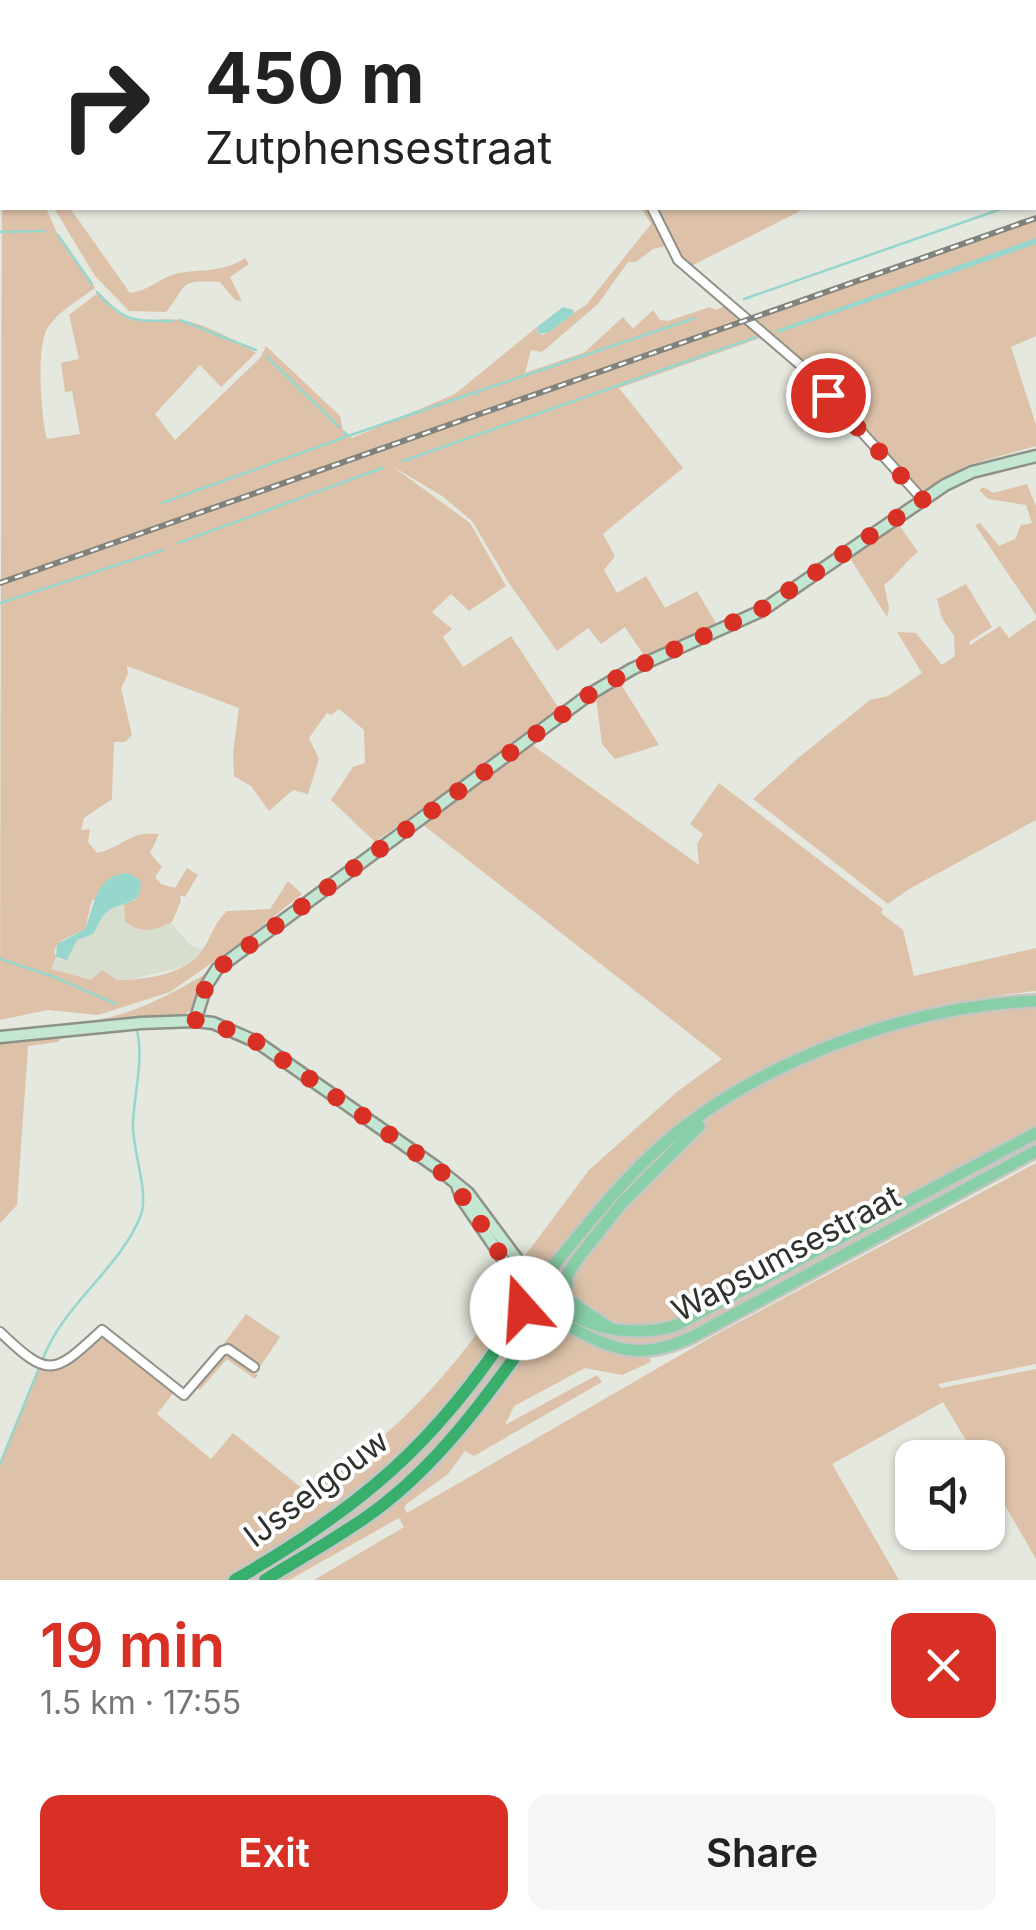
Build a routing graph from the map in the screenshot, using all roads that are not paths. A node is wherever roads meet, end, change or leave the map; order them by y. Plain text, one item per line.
1 (653, 210) edge
2 (1036, 456) edge
3 (923, 500) junction
4 (1036, 1002) edge
5 (195, 1020) junction
6 (0, 1036) edge
7 (745, 1089) junction
8 (1036, 1133) edge
9 (1036, 1151) edge
10 (458, 1187) junction
11 (531, 1283) junction
12 (563, 1302) junction
13 (519, 1316) junction
14 (537, 1321) junction
15 (0, 1332) edge
16 (254, 1366) dead end
17 (235, 1580) edge
18 (265, 1580) edge

1 - 3 street
2 - 3 street
3 - 5 street
4 - 7 main road
5 - 6 street
5 - 10 street
7 - 11 main road
7 - 12 main road
8 - 12 main road, Wapsumsestraat
9 - 12 main road, Wapsumsestraat
10 - 11 street
10 - 11 street
11 - 12 main road
11 - 13 main road
11 - 14 main road
12 - 14 main road
13 - 14 main road
13 - 17 highway, IJsselgouw
14 - 18 highway, IJsselgouw
15 - 16 street

